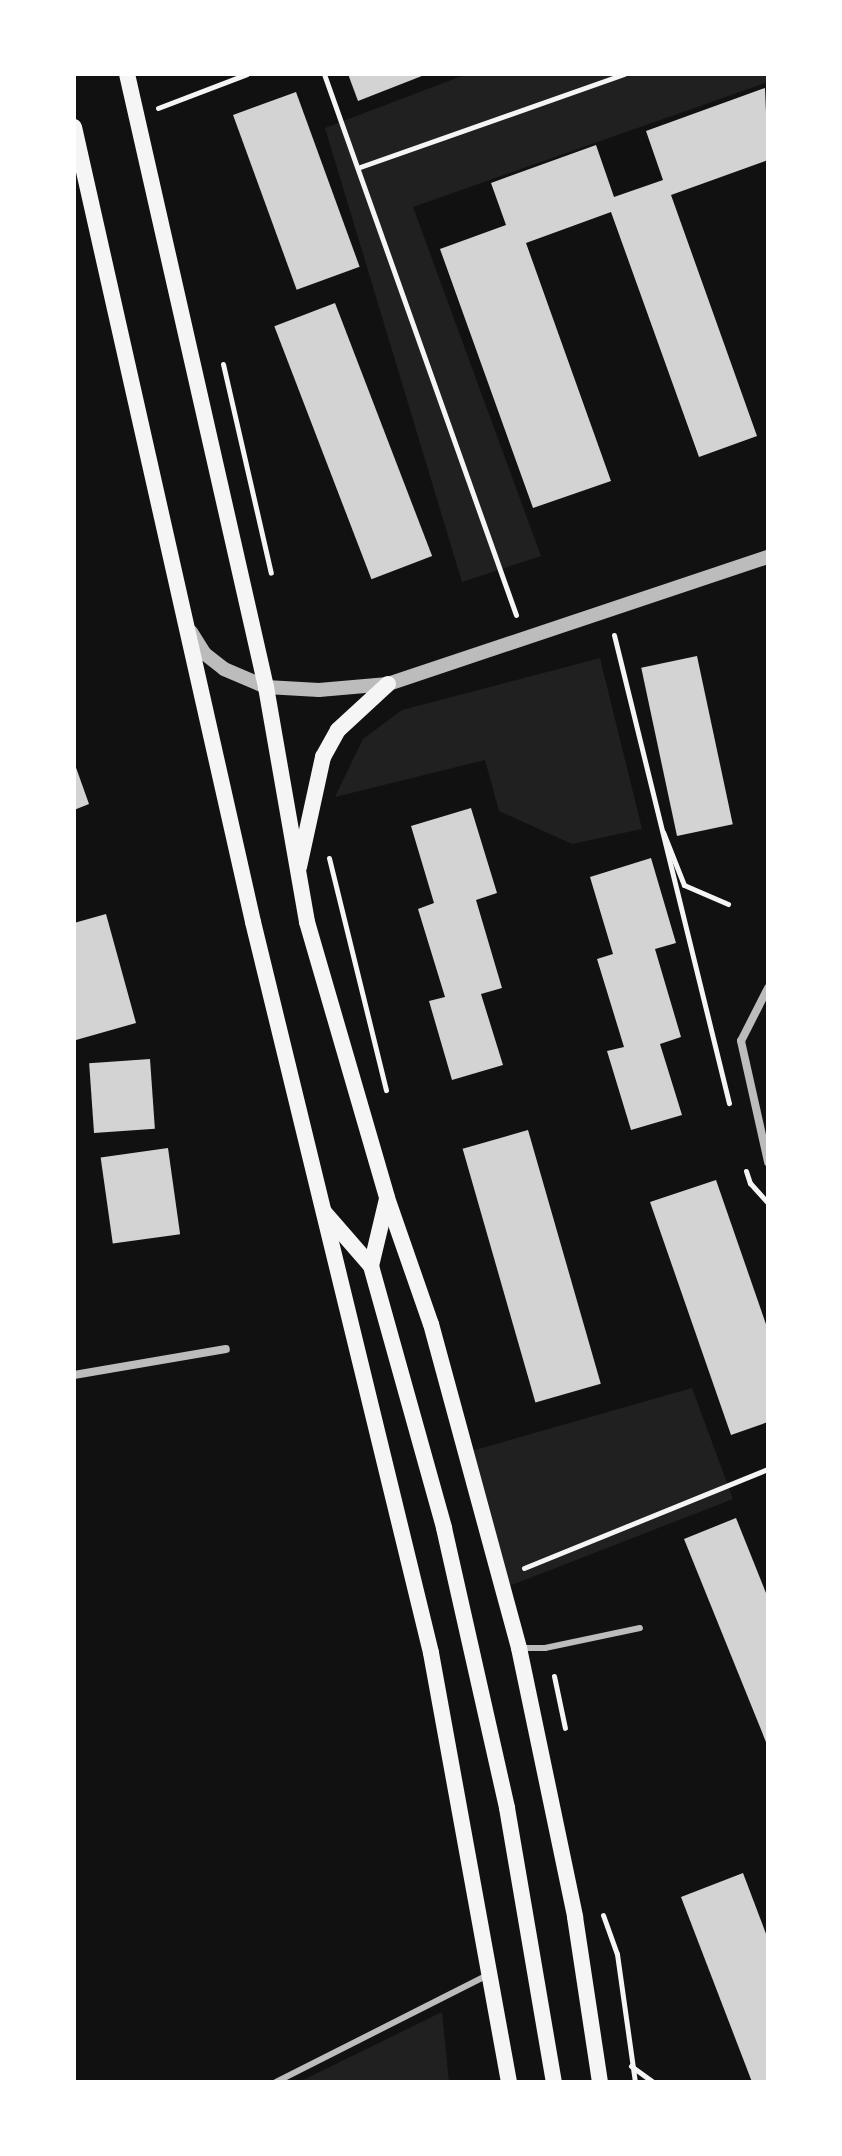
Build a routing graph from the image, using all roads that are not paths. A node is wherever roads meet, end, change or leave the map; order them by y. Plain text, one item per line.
1 (127, 74) edge
2 (74, 127) edge
3 (768, 557) edge
4 (191, 632) junction
5 (388, 684) junction
6 (266, 687) junction
7 (297, 876) junction
8 (768, 988) edge
9 (768, 1162) edge
10 (387, 1198) junction
11 (321, 1208) junction
12 (371, 1266) junction
13 (226, 1349) dead end
14 (74, 1375) edge
15 (640, 1628) dead end
16 (519, 1648) junction
17 (493, 1973) junction
18 (503, 2029) junction
19 (276, 2082) edge
20 (501, 2082) edge
21 (509, 2082) edge
22 (554, 2082) edge
23 (600, 2082) edge

1 - 6 main road
2 - 4 main road
3 - 5 street
4 - 6 street
4 - 11 main road
5 - 6 street
5 - 7 main road
6 - 7 main road
7 - 10 main road
8 - 9 street
10 - 12 main road
10 - 16 main road
11 - 12 main road
11 - 17 main road
12 - 22 main road
13 - 14 street
15 - 16 lane
16 - 23 main road
17 - 18 main road
17 - 19 lane
18 - 20 main road
18 - 21 main road

